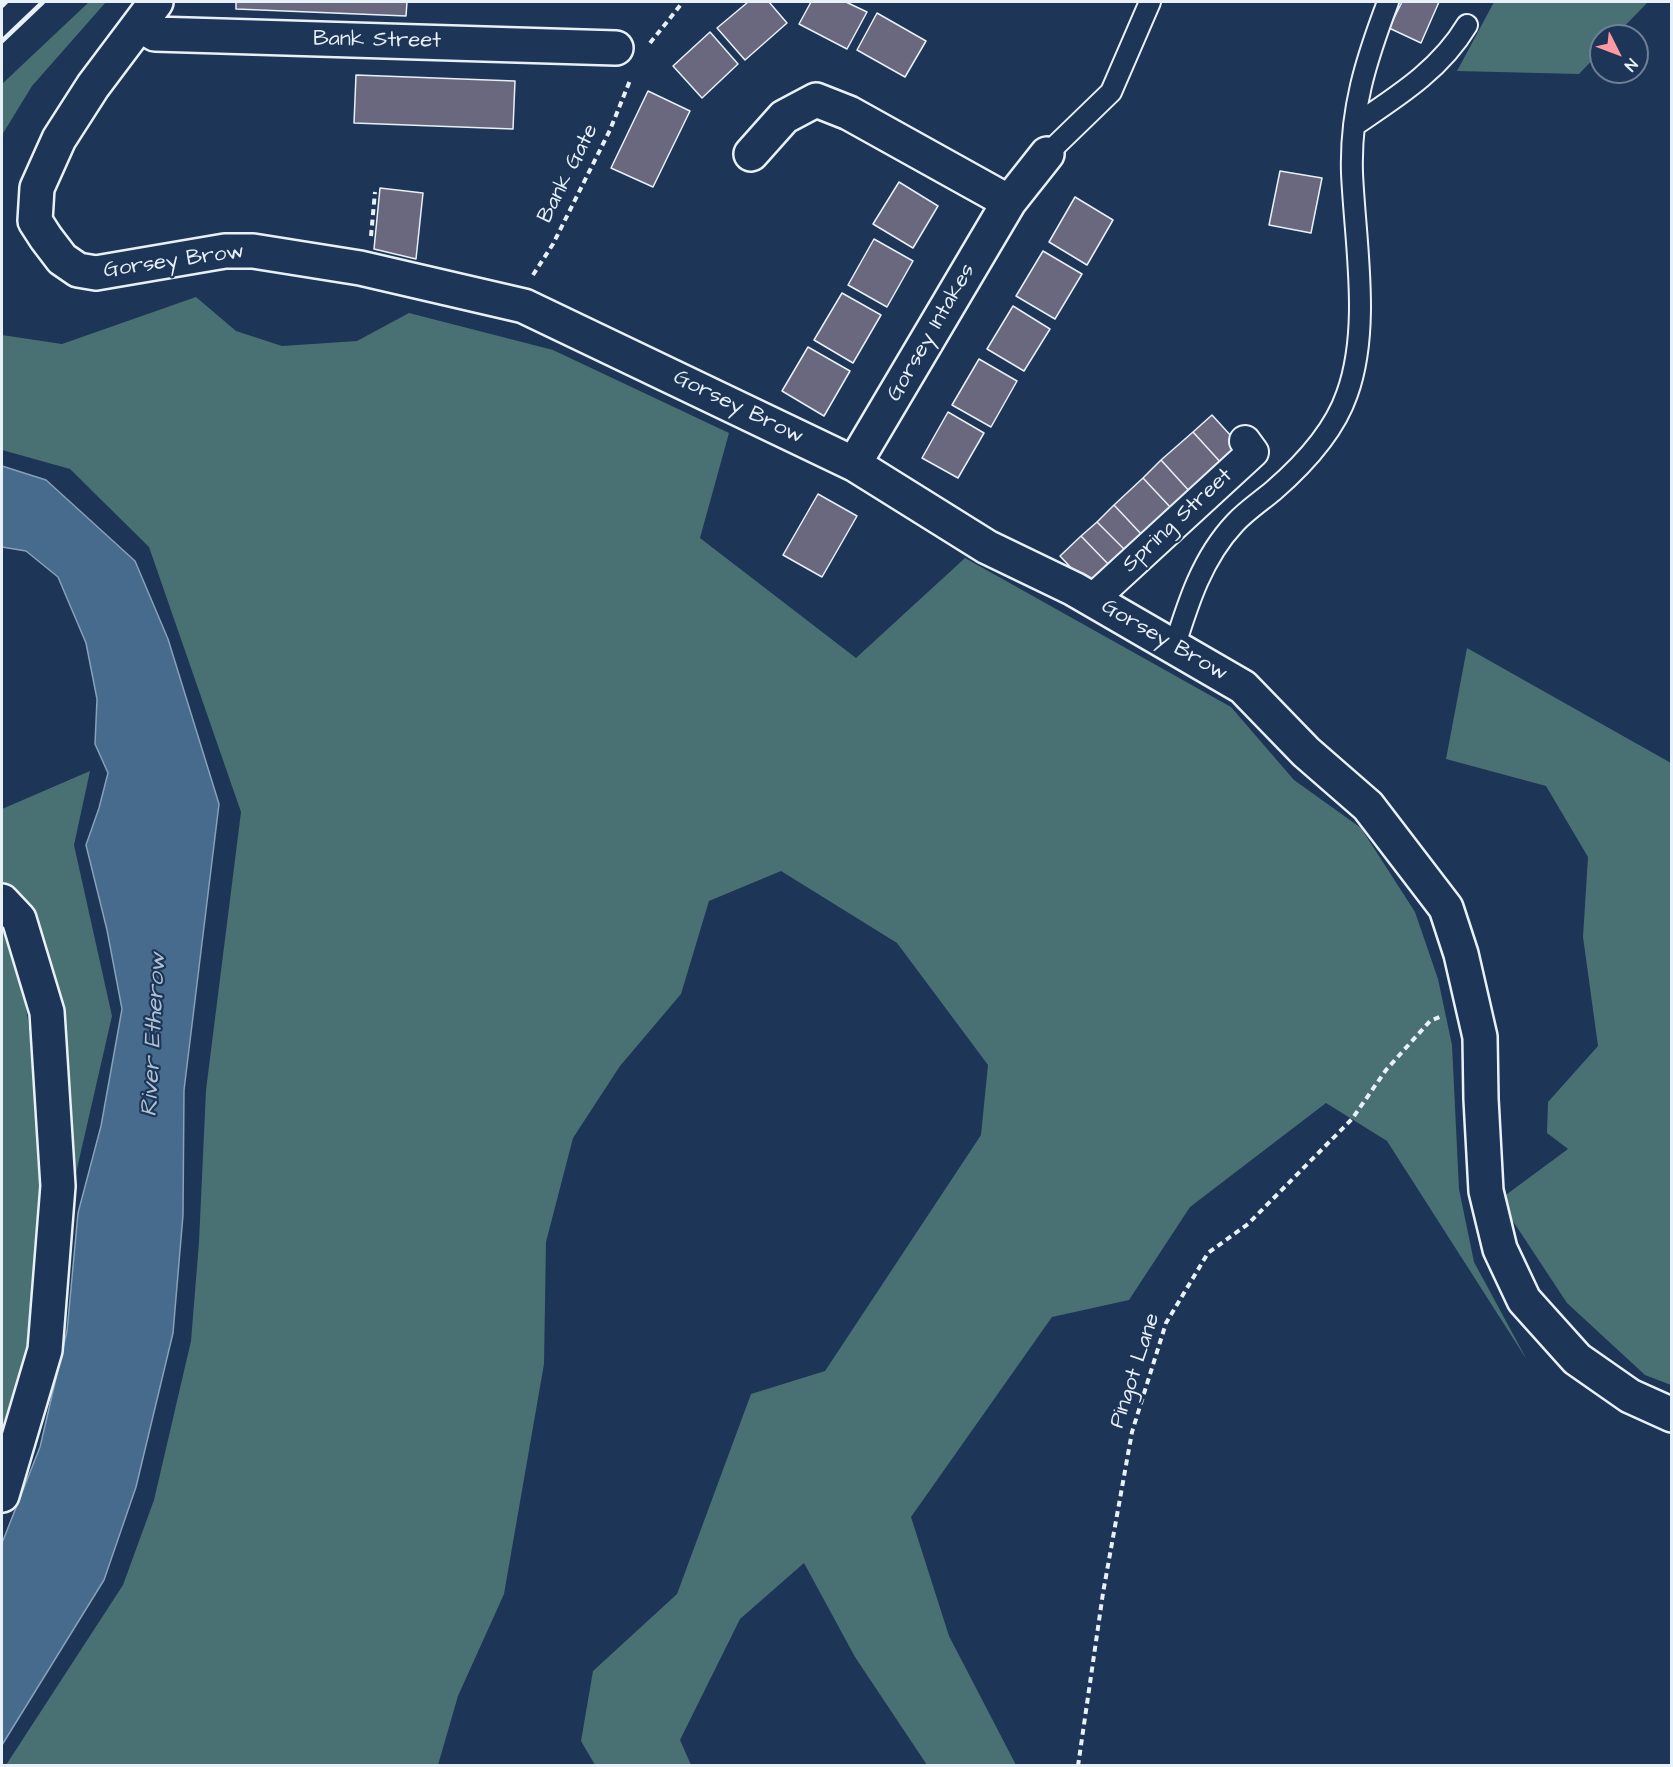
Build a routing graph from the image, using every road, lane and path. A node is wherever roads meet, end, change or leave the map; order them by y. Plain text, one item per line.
1 (683, 2) edge
2 (1150, 2) edge
3 (1388, 2) edge
4 (149, 13) edge
5 (1467, 25) dead end
6 (632, 57) junction
7 (1355, 125) junction
8 (751, 154) dead end
9 (1047, 154) joint
10 (375, 192) dead end
11 (1009, 202) junction
12 (367, 270) junction
13 (524, 306) junction
14 (1245, 441) dead end
15 (854, 464) junction
16 (1092, 600) junction
17 (1174, 648) junction
18 (2, 901) edge
19 (1473, 1003) junction
20 (1671, 1415) edge
21 (2, 1495) edge
22 (1078, 1766) edge

1 - 6 path, Bank Gate
2 - 9 lane
3 - 7 lane
4 - 6 street, Bank Street
4 - 12 street, Gorsey Brow
5 - 7 lane
6 - 13 path, Bank Gate
7 - 17 lane
8 - 11 street
9 - 11 street, Gorsey Intakes
10 - 12 path
11 - 15 street, Gorsey Intakes
12 - 13 street, Gorsey Brow
13 - 15 street, Gorsey Brow
14 - 16 street, Spring Street
15 - 16 street, Gorsey Brow
16 - 17 street, Gorsey Brow
17 - 19 street, Gorsey Brow
18 - 21 street
19 - 20 street, Gorsey Brow
19 - 22 path, Pingot Lane

